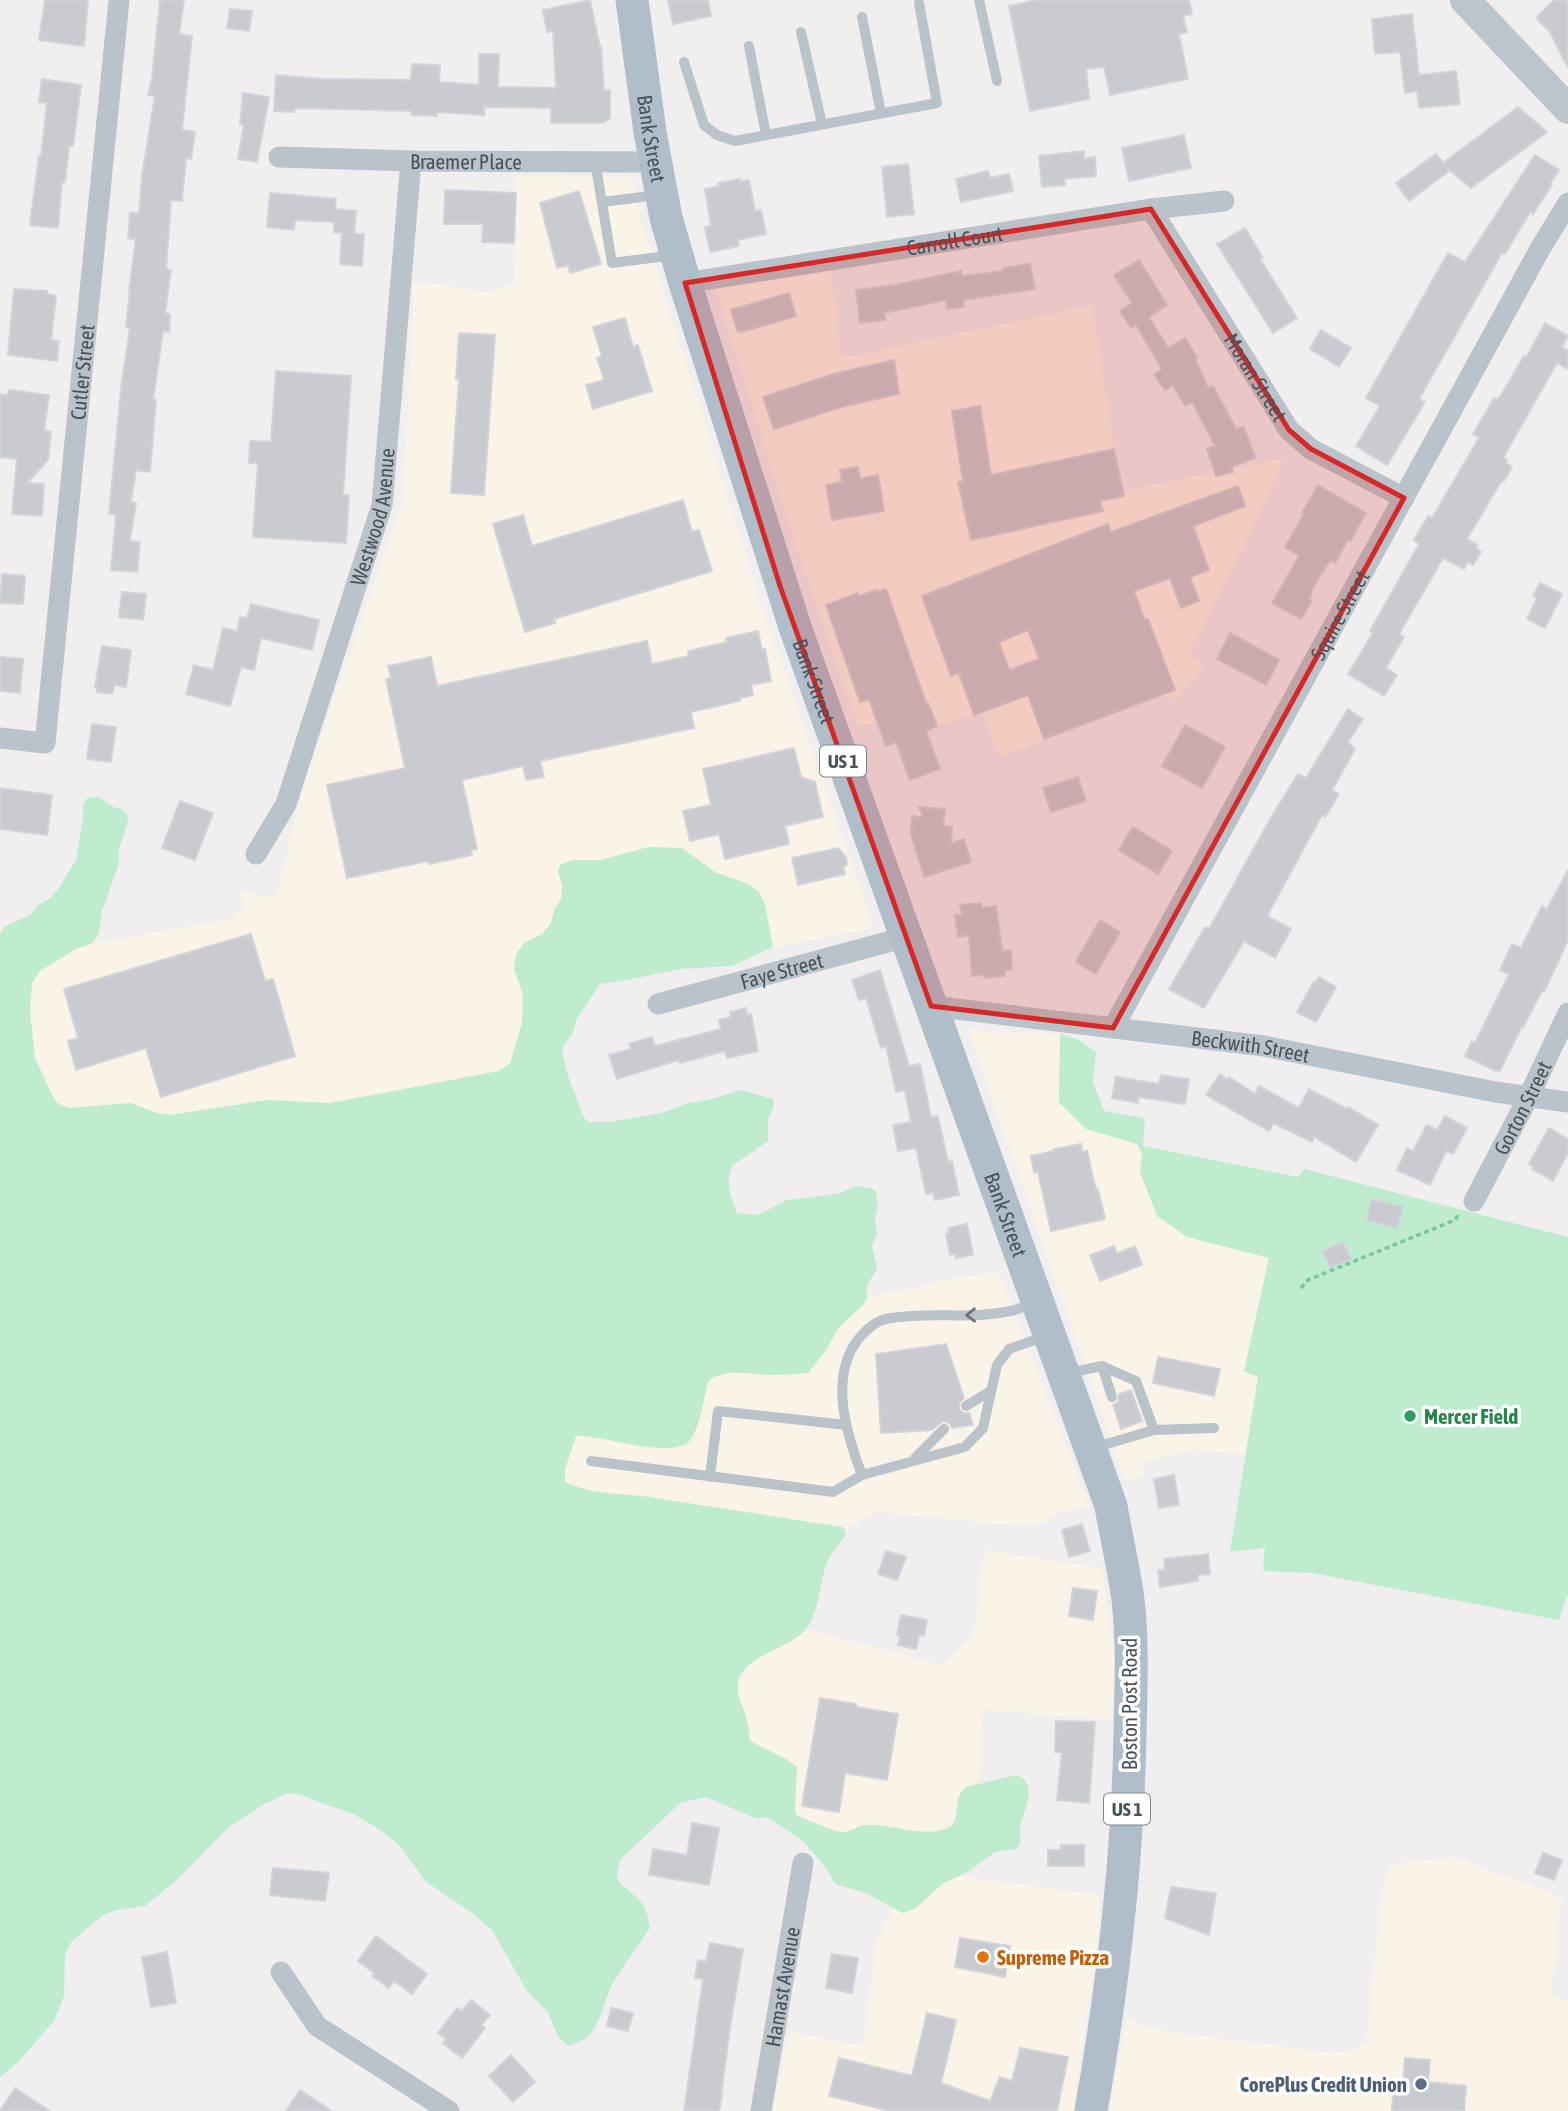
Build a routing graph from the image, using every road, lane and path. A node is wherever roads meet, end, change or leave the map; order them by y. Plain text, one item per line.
1 (119, 0) edge
2 (632, 0) edge
3 (979, 0) edge
4 (1465, 0) edge
5 (919, 3) dead end
6 (862, 17) dead end
7 (801, 32) dead end
8 (749, 46) dead end
9 (684, 62) dead end
10 (998, 82) dead end
11 (1568, 109) edge
12 (881, 113) junction
13 (822, 124) junction
14 (766, 135) junction
15 (279, 157) dead end
16 (411, 161) junction
17 (595, 161) junction
18 (655, 162) junction
19 (662, 195) junction
20 (1224, 201) dead end
21 (602, 202) junction
22 (1568, 203) edge
23 (1151, 209) junction
24 (681, 269) junction
25 (1404, 498) junction
26 (0, 738) edge
27 (256, 854) dead end
28 (906, 936) junction
29 (657, 1004) dead end
30 (931, 1006) junction
31 (1568, 1013) edge
32 (1113, 1028) junction
33 (1529, 1096) junction
34 (1568, 1102) edge
35 (1464, 1202) joint
36 (1301, 1288) dead end
37 (1038, 1301) junction
38 (1049, 1334) junction
39 (1102, 1366) junction
40 (1063, 1374) junction
41 (989, 1392) junction
42 (1112, 1397) dead end
43 (966, 1406) dead end
44 (846, 1425) junction
45 (1214, 1428) dead end
46 (944, 1429) dead end
47 (1154, 1430) junction
48 (1091, 1449) junction
49 (913, 1460) junction
50 (592, 1461) dead end
51 (862, 1475) junction
52 (710, 1477) junction
53 (1111, 1506) joint
54 (803, 1863) dead end
55 (281, 1972) dead end
56 (449, 2111) edge
57 (761, 2111) edge
58 (1091, 2111) edge

1 - 26 street, Cutler Street
2 - 18 main road, Bank Street / US 1
3 - 10 lane
4 - 11 main road
5 - 12 lane
6 - 12 lane
7 - 13 lane
8 - 14 lane
9 - 14 lane
12 - 13 lane
13 - 14 lane
15 - 16 street, Braemer Place
16 - 17 street, Braemer Place
16 - 27 street, Westwood Avenue
17 - 18 street, Braemer Place
17 - 21 lane
18 - 19 main road, Bank Street / US 1
19 - 21 lane
19 - 24 main road, Bank Street / US 1
20 - 23 street, Carroll Court
21 - 24 lane
22 - 25 street, Squire Street
23 - 24 street, Carroll Court
23 - 25 street, Moran Street
24 - 28 main road, Bank Street / US 1
25 - 32 street, Squire Street
28 - 29 street, Faye Street
28 - 30 main road, Bank Street / US 1
30 - 32 street, Beckwith Street
30 - 37 main road, Bank Street / US 1
31 - 33 street, Gorton Street
32 - 33 street, Beckwith Street
33 - 34 street, Beckwith Street
33 - 35 street, Gorton Street
35 - 36 path
37 - 38 main road, Bank Street / US 1
37 -> 44 lane
38 - 40 main road, Bank Street / US 1
38 - 41 lane
39 - 40 lane
39 - 42 lane
39 - 47 lane
40 - 48 main road, Bank Street / US 1
41 - 43 lane
41 - 49 lane
44 - 51 lane
44 - 52 lane
45 - 47 lane
46 - 49 lane
47 - 48 lane
48 - 53 main road, Bank Street / US 1
49 - 51 lane
50 - 52 lane
51 - 52 lane
53 - 58 main road, Boston Post Road / US 1
54 - 57 street, Hamast Avenue
55 - 56 street

